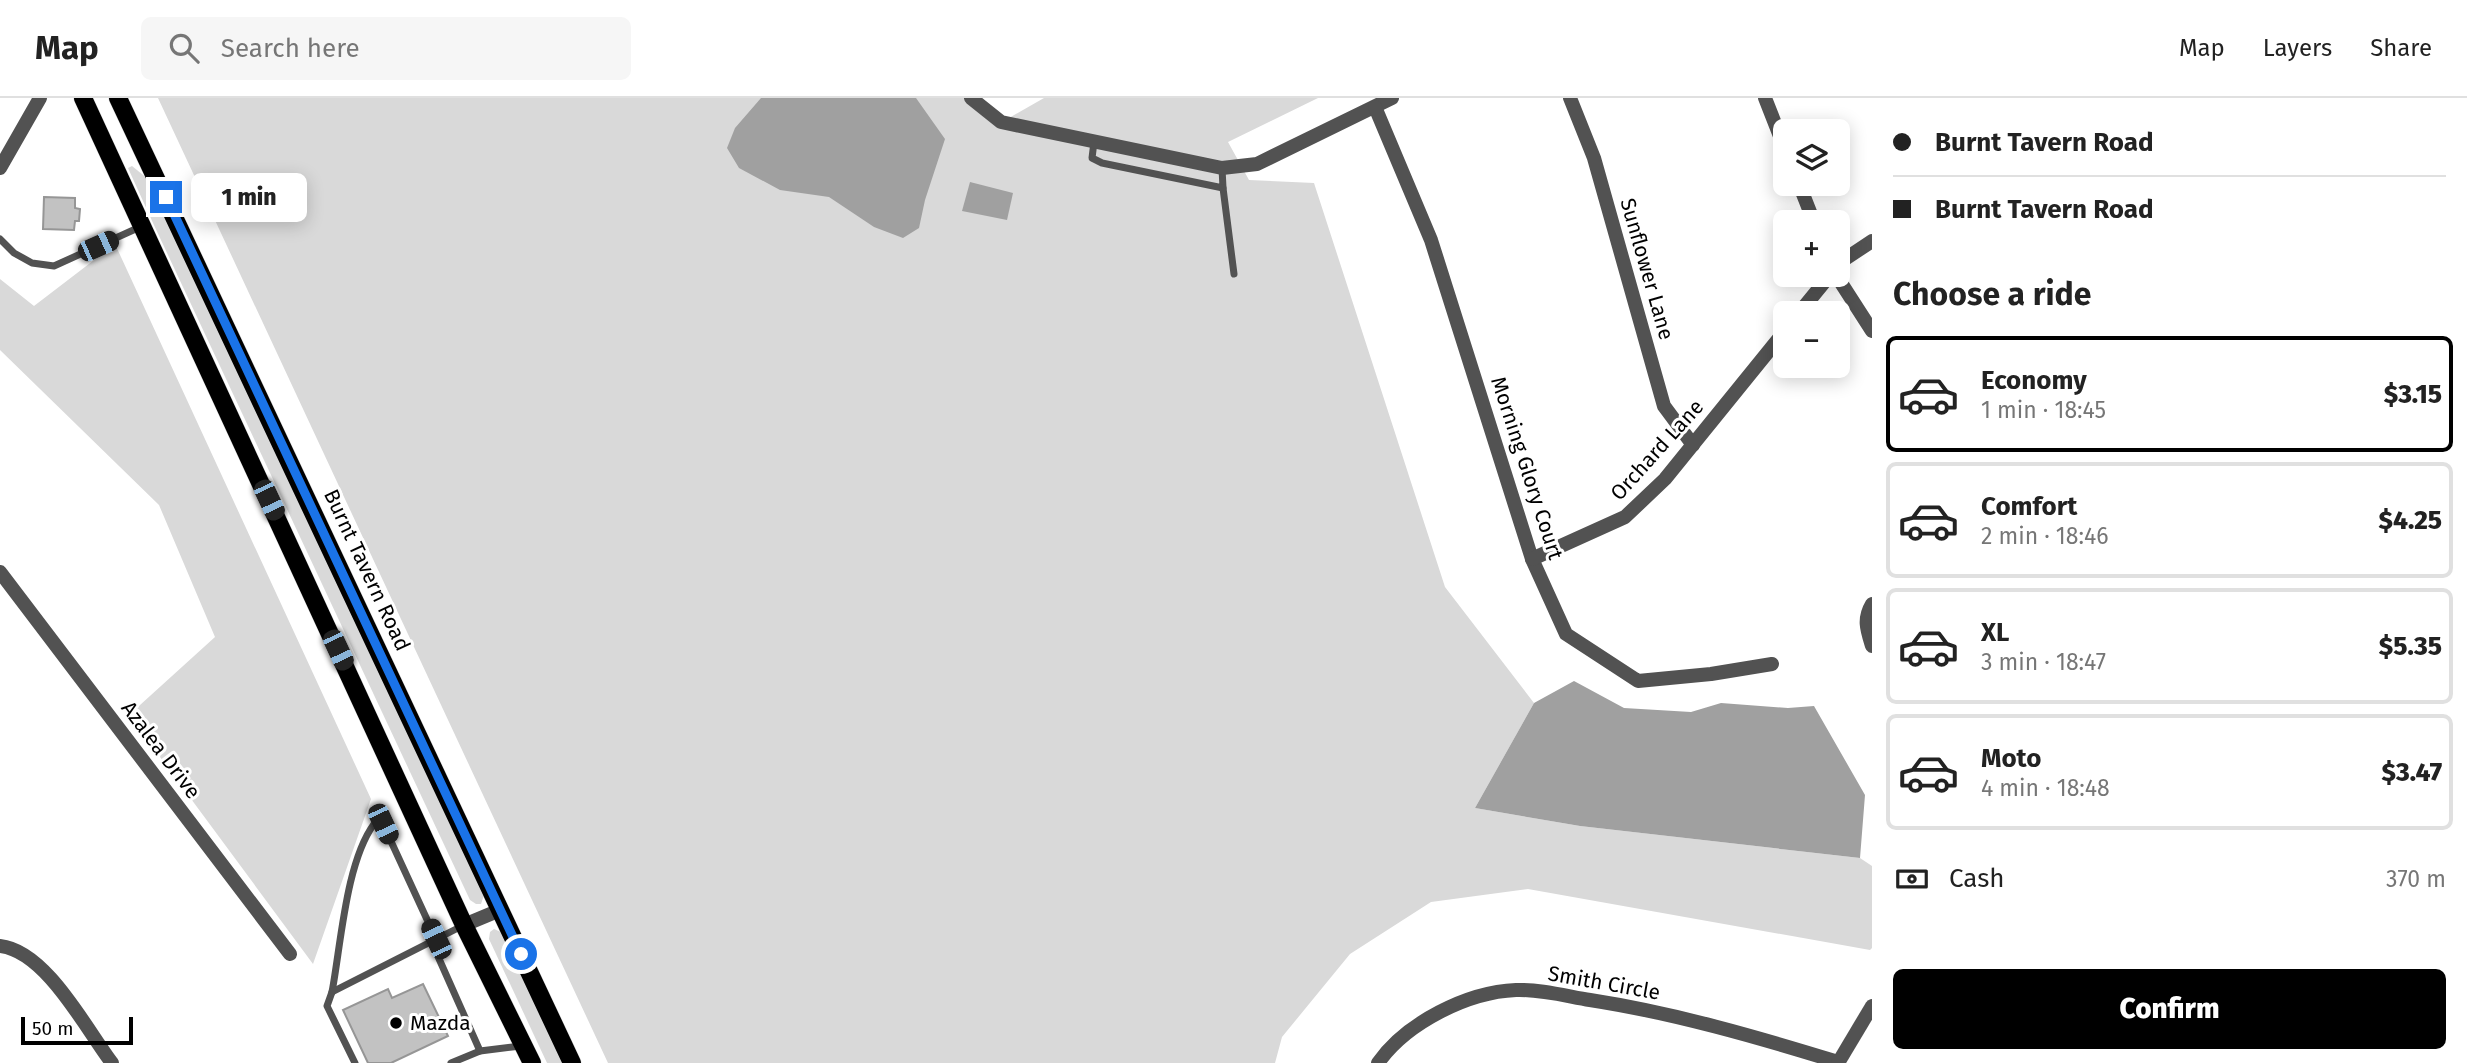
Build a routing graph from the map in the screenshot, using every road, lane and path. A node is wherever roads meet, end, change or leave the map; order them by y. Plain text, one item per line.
1 (40, 98) edge
2 (83, 98) edge
3 (118, 98) edge
4 (971, 98) edge
5 (1392, 98) edge
6 (1570, 98) edge
7 (1765, 98) edge
8 (1375, 107) junction
9 (1773, 119) edge
10 (1094, 142) junction
11 (0, 168) edge
12 (1222, 168) junction
13 (1223, 188) junction
14 (143, 226) junction
15 (0, 239) edge
16 (1872, 241) edge
17 (1850, 256) edge
18 (1234, 274) dead end
19 (1821, 287) edge
20 (1844, 287) edge
21 (1809, 301) edge
22 (1872, 331) edge
23 (1773, 346) edge
24 (1693, 446) junction
25 (1532, 559) junction
26 (0, 572) edge
27 (1872, 604) edge
28 (1872, 646) edge
29 (1772, 664) dead end
30 (500, 910) junction
31 (464, 925) junction
32 (436, 939) junction
33 (0, 946) edge
34 (290, 954) dead end
35 (332, 992) junction
36 (1872, 1006) edge
37 (524, 1046) junction
38 (481, 1051) junction
39 (112, 1063) edge
40 (355, 1063) edge
41 (451, 1063) edge
42 (532, 1063) edge
43 (572, 1063) edge
44 (1378, 1063) edge
45 (1838, 1063) edge

1 - 11 street
2 - 14 main road
3 - 30 main road, Burnt Tavern Road
4 - 10 street
5 - 8 street
6 - 24 street, Sunflower Lane
7 - 9 street
8 - 12 street
8 - 25 street, Morning Glory Court
10 - 12 street
10 - 13 lane
12 - 13 lane
13 - 18 lane
14 - 15 lane
14 - 31 main road
16 - 17 street
19 - 21 street
20 - 22 street
23 - 24 street, Orchard Lane
24 - 25 street, Orchard Lane
25 - 29 street, Morning Glory Court
26 - 34 street, Azalea Drive
27 - 28 street
30 - 31 street
30 - 43 main road, Burnt Tavern Road
31 - 32 lane
31 - 37 main road
32 - 35 lane
32 - 35 lane
32 - 38 lane
33 - 39 street
35 - 40 lane
36 - 45 street
37 - 38 lane
37 - 42 main road
38 - 41 lane
44 - 45 street, Smith Circle

